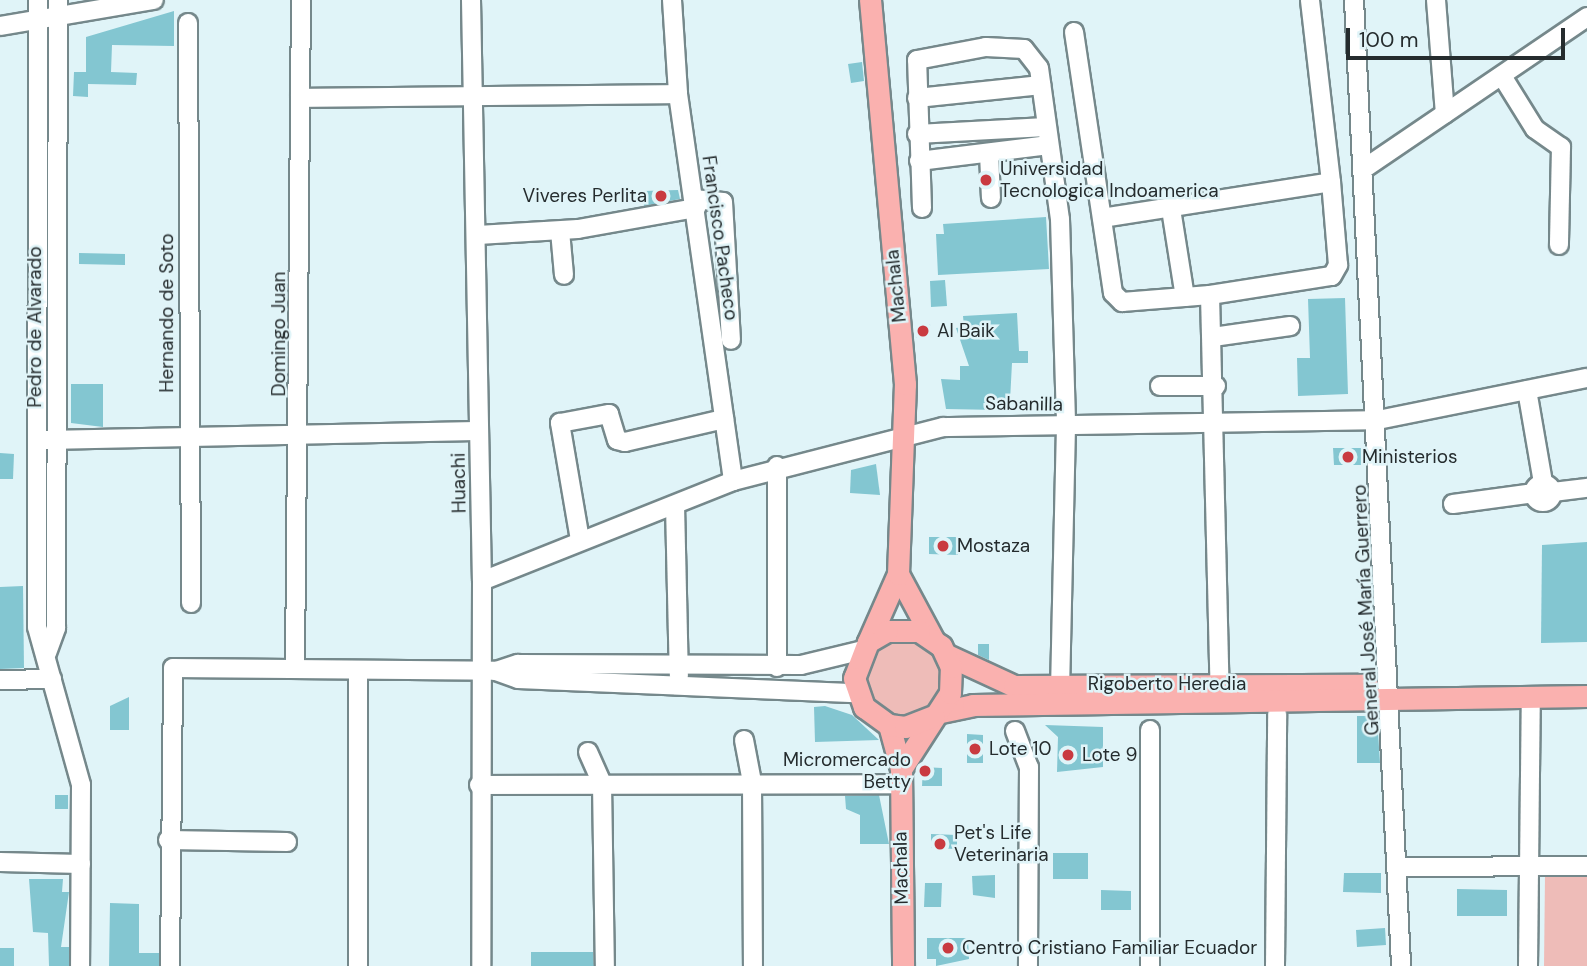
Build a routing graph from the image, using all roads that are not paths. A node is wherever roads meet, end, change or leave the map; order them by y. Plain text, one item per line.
1 (38, 0) edge
2 (154, 0) edge
3 (301, 0) edge
4 (471, 0) edge
5 (672, 0) edge
6 (870, 0) edge
7 (1310, 0) edge
8 (1354, 0) edge
9 (1436, 0) edge
10 (59, 8) edge
11 (1587, 17) edge
12 (40, 19) junction
13 (188, 23) dead end
14 (0, 26) edge
15 (1074, 32) dead end
16 (1502, 76) junction
17 (1041, 85) junction
18 (678, 94) junction
19 (300, 98) junction
20 (917, 98) junction
21 (474, 99) junction
22 (1445, 114) junction
23 (917, 134) junction
24 (1047, 136) junction
25 (989, 153) junction
26 (919, 161) junction
27 (1362, 170) junction
28 (1331, 182) junction
29 (991, 198) dead end
30 (695, 204) junction
31 (922, 208) dead end
32 (1171, 209) junction
33 (1102, 218) junction
34 (560, 230) junction
35 (478, 235) junction
36 (1559, 245) dead end
37 (564, 275) dead end
38 (1210, 295) junction
39 (1185, 297) junction
40 (1290, 326) dead end
41 (1213, 337) junction
42 (731, 340) dead end
43 (1587, 378) edge
44 (1160, 386) dead end
45 (1216, 386) junction
46 (1527, 390) junction
47 (724, 419) junction
48 (1378, 420) junction
49 (1217, 424) junction
50 (1066, 426) junction
51 (480, 431) junction
52 (300, 435) junction
53 (903, 436) junction
54 (187, 437) junction
55 (34, 440) junction
56 (55, 440) junction
57 (777, 467) junction
58 (733, 481) junction
59 (1587, 488) edge
60 (1543, 489) junction
61 (1453, 504) dead end
62 (675, 505) junction
63 (580, 540) junction
64 (898, 573) junction
65 (482, 581) junction
66 (191, 603) dead end
67 (865, 646) junction
68 (940, 647) junction
69 (47, 653) junction
70 (777, 667) junction
71 (295, 668) junction
72 (358, 670) junction
73 (488, 671) junction
74 (679, 674) junction
75 (52, 679) junction
76 (0, 680) edge
77 (1060, 684) junction
78 (1220, 693) junction
79 (856, 694) junction
80 (1391, 696) junction
81 (1587, 696) edge
82 (1531, 697) junction
83 (938, 714) junction
84 (1277, 714) dead end
85 (889, 725) junction
86 (1150, 730) dead end
87 (1015, 731) dead end
88 (744, 740) dead end
89 (588, 752) dead end
90 (901, 776) junction
91 (752, 782) junction
92 (602, 784) junction
93 (479, 785) junction
94 (168, 840) junction
95 (287, 842) dead end
96 (0, 862) edge
97 (80, 864) junction
98 (1531, 866) junction
99 (1587, 866) edge
100 (1398, 867) junction
101 (80, 966) edge
102 (170, 966) edge
103 (358, 966) edge
104 (481, 966) edge
105 (605, 966) edge
106 (753, 966) edge
107 (903, 966) edge
108 (1028, 966) edge
109 (1150, 966) edge
110 (1275, 966) edge
111 (1401, 966) edge
112 (1528, 966) edge

1 - 12 street, Pedro de Alvarado
2 - 10 street
3 - 19 street, Domingo Juan
4 - 21 street, Huachi
5 - 18 street, Francisco Pacheco
6 - 53 main road, Machala
7 - 28 street
8 - 27 street, General José María Guerrero
9 - 22 street
10 - 12 street
10 - 56 street, Pedro de Alvarado
11 - 16 street
12 - 14 street
12 - 55 street, Pedro de Alvarado
13 - 54 street, Hernando de Soto
15 - 33 street
16 - 22 street
16 - 36 street
17 - 20 street
17 - 20 street
17 - 24 street
18 - 21 street
18 - 30 street, Francisco Pacheco
19 - 21 street
19 - 52 street, Domingo Juan
20 - 23 street
21 - 35 street, Huachi
22 - 27 street
23 - 24 street
23 - 26 street
24 - 25 street
24 - 50 street
25 - 26 street
25 - 29 street
26 - 31 street
27 - 48 street, General José María Guerrero
28 - 32 street
28 - 38 street
30 - 34 street
30 - 42 street
30 - 47 street, Francisco Pacheco
32 - 33 street
32 - 39 street
33 - 39 street
34 - 35 street
34 - 37 street
35 - 51 street, Huachi
38 - 39 street
38 - 41 street
40 - 41 street
41 - 45 street
43 - 46 street, Sabanilla
44 - 45 street
45 - 49 street
46 - 48 street, Sabanilla
46 - 60 street
47 - 58 street, Francisco Pacheco
47 - 63 street
48 - 49 street, Sabanilla
48 - 80 street, General José María Guerrero
49 - 50 street, Sabanilla
49 - 78 street
50 - 53 street, Sabanilla
50 - 77 street
51 - 52 street
51 - 65 street, Huachi
52 - 54 street
52 - 71 street, Domingo Juan
53 - 57 street, Sabanilla
53 - 64 main road, Machala
54 - 56 street
54 - 66 street, Hernando de Soto
55 - 56 street
55 - 69 street, Pedro de Alvarado
56 - 69 street, Pedro de Alvarado
57 - 58 street, Sabanilla
57 - 70 street
58 - 62 street, Sabanilla
59 - 60 street
60 - 61 street
62 - 63 street, Sabanilla
62 - 74 street
63 - 65 street, Sabanilla
64 - 67 main road, Machala
64 - 68 main road
65 - 73 street, Huachi
67 - 68 main road, Rigoberto Heredia
67 - 70 street
67 - 79 main road
68 - 77 main road, Rigoberto Heredia
68 - 83 main road
69 - 75 street, Pedro de Alvarado
70 - 74 street
71 - 72 street
71 - 94 street
72 - 73 street
72 - 103 street
73 - 74 street
73 - 93 street, Huachi
74 - 79 street
75 - 76 street
75 - 97 street, Pedro de Alvarado
77 - 78 main road, Rigoberto Heredia
78 - 80 main road, Rigoberto Heredia
78 - 83 main road, Rigoberto Heredia
79 - 85 main road
80 - 82 main road, Rigoberto Heredia
80 - 100 street, General José María Guerrero
81 - 82 main road, Rigoberto Heredia
82 - 98 street
83 - 85 main road, Rigoberto Heredia
83 - 90 main road
84 - 110 street
85 - 90 main road, Machala
86 - 109 street
87 - 108 street
88 - 91 street
89 - 92 street
90 - 91 street
90 - 107 main road, Machala
91 - 92 street
91 - 106 street
92 - 93 street
92 - 105 street
93 - 104 street, Huachi
94 - 95 street
94 - 102 street
96 - 97 street
97 - 101 street, Pedro de Alvarado
98 - 99 street
98 - 100 street
98 - 112 street
100 - 111 street, General José María Guerrero

